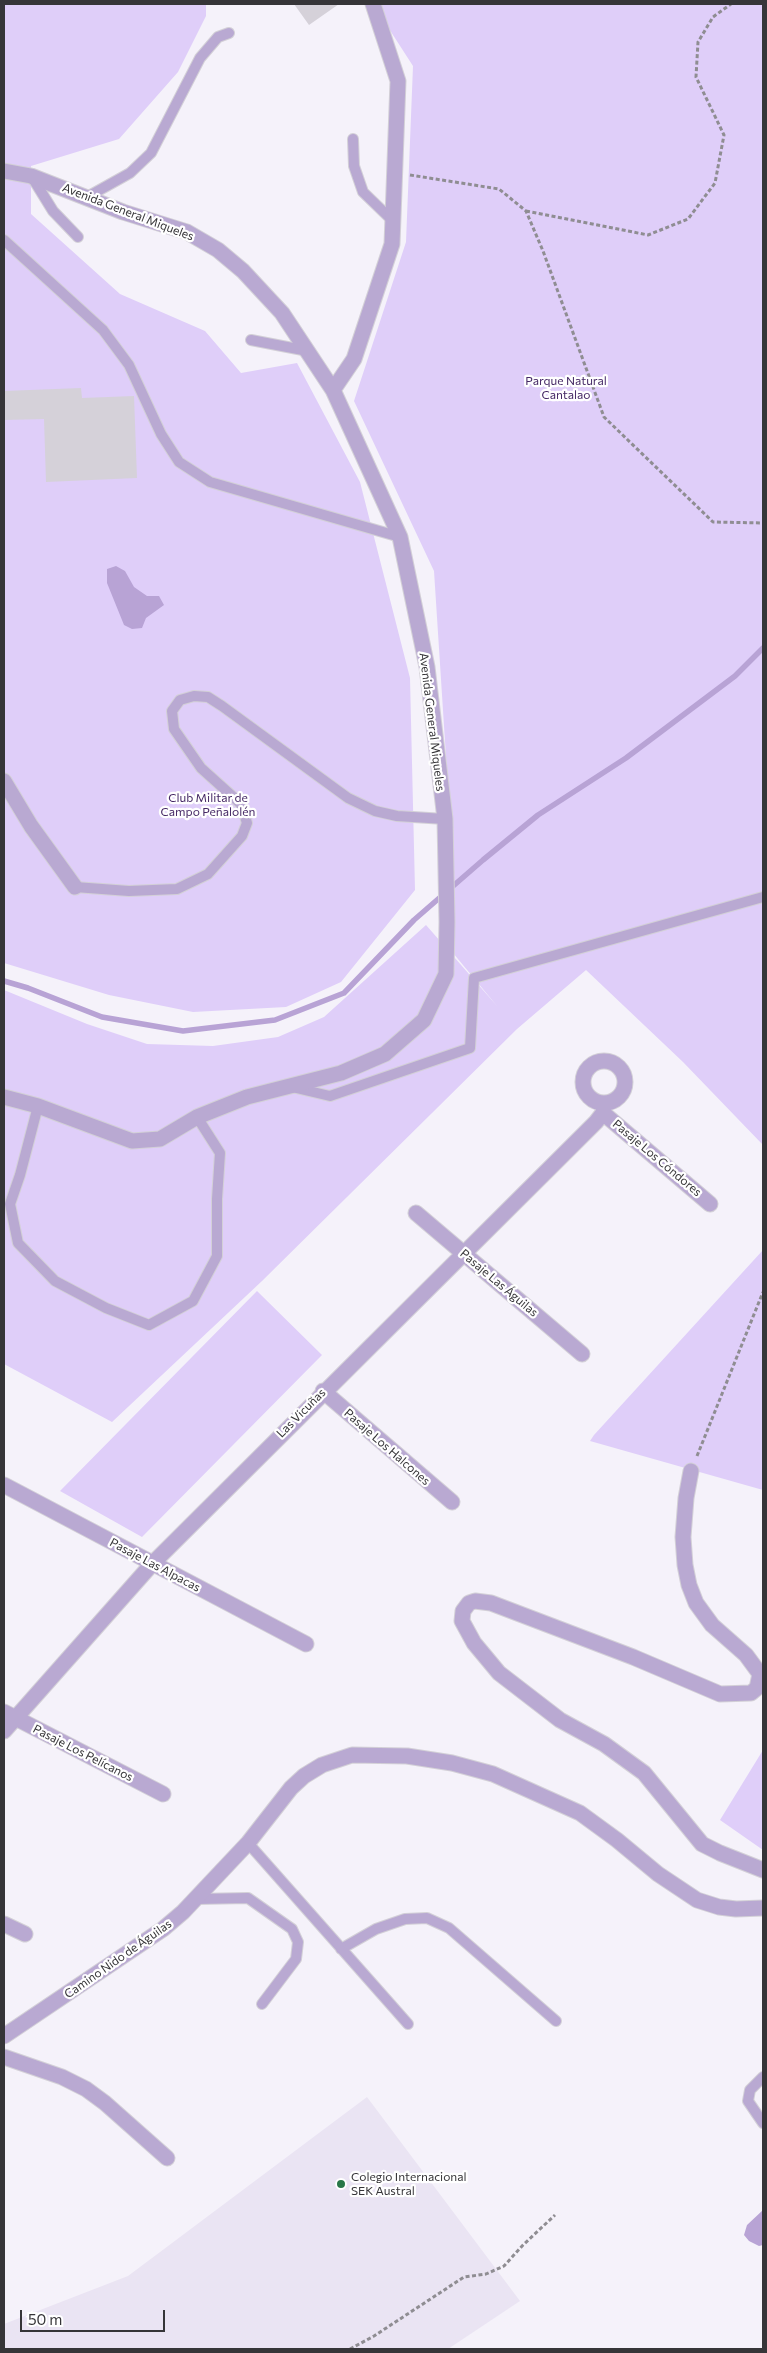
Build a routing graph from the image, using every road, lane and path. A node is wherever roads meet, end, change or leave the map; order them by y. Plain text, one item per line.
1 (373, 4) edge
2 (731, 4) edge
3 (229, 33) dead end
4 (353, 139) dead end
5 (4, 171) edge
6 (395, 173) junction
7 (31, 176) junction
8 (86, 197) junction
9 (526, 210) junction
10 (393, 221) junction
11 (78, 238) dead end
12 (4, 240) edge
13 (251, 340) dead end
14 (308, 351) junction
15 (333, 390) junction
16 (763, 523) edge
17 (400, 537) junction
18 (4, 781) edge
19 (445, 819) junction
20 (75, 887) joint
21 (763, 897) edge
22 (288, 1086) junction
23 (4, 1097) edge
24 (38, 1106) junction
25 (604, 1108) joint
26 (197, 1117) junction
27 (710, 1204) dead end
28 (416, 1213) dead end
29 (463, 1253) junction
30 (763, 1292) edge
31 (582, 1354) dead end
32 (323, 1391) junction
33 (691, 1471) joint
34 (4, 1485) edge
35 (452, 1502) dead end
36 (152, 1564) junction
37 (306, 1644) dead end
38 (9, 1715) edge
39 (4, 1731) edge
40 (163, 1794) dead end
41 (248, 1843) junction
42 (763, 1870) edge
43 (197, 1899) junction
44 (763, 1908) edge
45 (4, 1924) edge
46 (25, 1934) dead end
47 (341, 1949) junction
48 (262, 2004) dead end
49 (556, 2021) dead end
50 (408, 2024) dead end
51 (4, 2036) edge
52 (4, 2057) edge
53 (763, 2077) edge
54 (763, 2123) edge
55 (167, 2158) dead end
56 (555, 2215) dead end
57 (350, 2349) edge

1 - 6 street
2 - 9 path
3 - 8 lane
4 - 10 lane
5 - 7 street, Avenida General Miqueles
6 - 9 path
6 - 10 street
7 - 8 street, Avenida General Miqueles
7 - 11 lane
8 - 14 street, Avenida General Miqueles
9 - 16 path
10 - 15 street
12 - 17 lane
13 - 14 lane
14 - 15 street, Avenida General Miqueles
15 - 17 street, Avenida General Miqueles
17 - 19 street, Avenida General Miqueles
18 - 20 street
19 - 20 lane
19 - 22 street, Avenida General Miqueles
21 - 22 lane
22 - 26 street, Avenida General Miqueles
23 - 24 street, Avenida General Miqueles
24 - 26 street, Avenida General Miqueles
24 - 26 lane
25 - 27 street, Pasaje Los Cóndores
25 - 29 street, Las Vicuñas
28 - 29 street, Pasaje Las Águilas
29 - 31 street, Pasaje Las Águilas
29 - 32 street, Las Vicuñas
30 - 33 path
32 - 35 street, Pasaje Los Halcones
32 - 36 street, Las Vicuñas
33 - 42 street
34 - 36 street, Pasaje Las Alpacas
36 - 37 street, Pasaje Las Alpacas
36 - 38 street, Las Vicuñas
38 - 39 street, Las Vicuñas
38 - 40 street, Pasaje Los Pelícanos
41 - 43 street, Camino Nido de Águilas
41 - 44 street, Camino Nido de Águilas
41 - 47 lane
43 - 48 lane
43 - 51 street, Camino Nido de Águilas
45 - 46 street
47 - 49 lane
47 - 50 lane
52 - 55 street
53 - 54 lane
56 - 57 path

